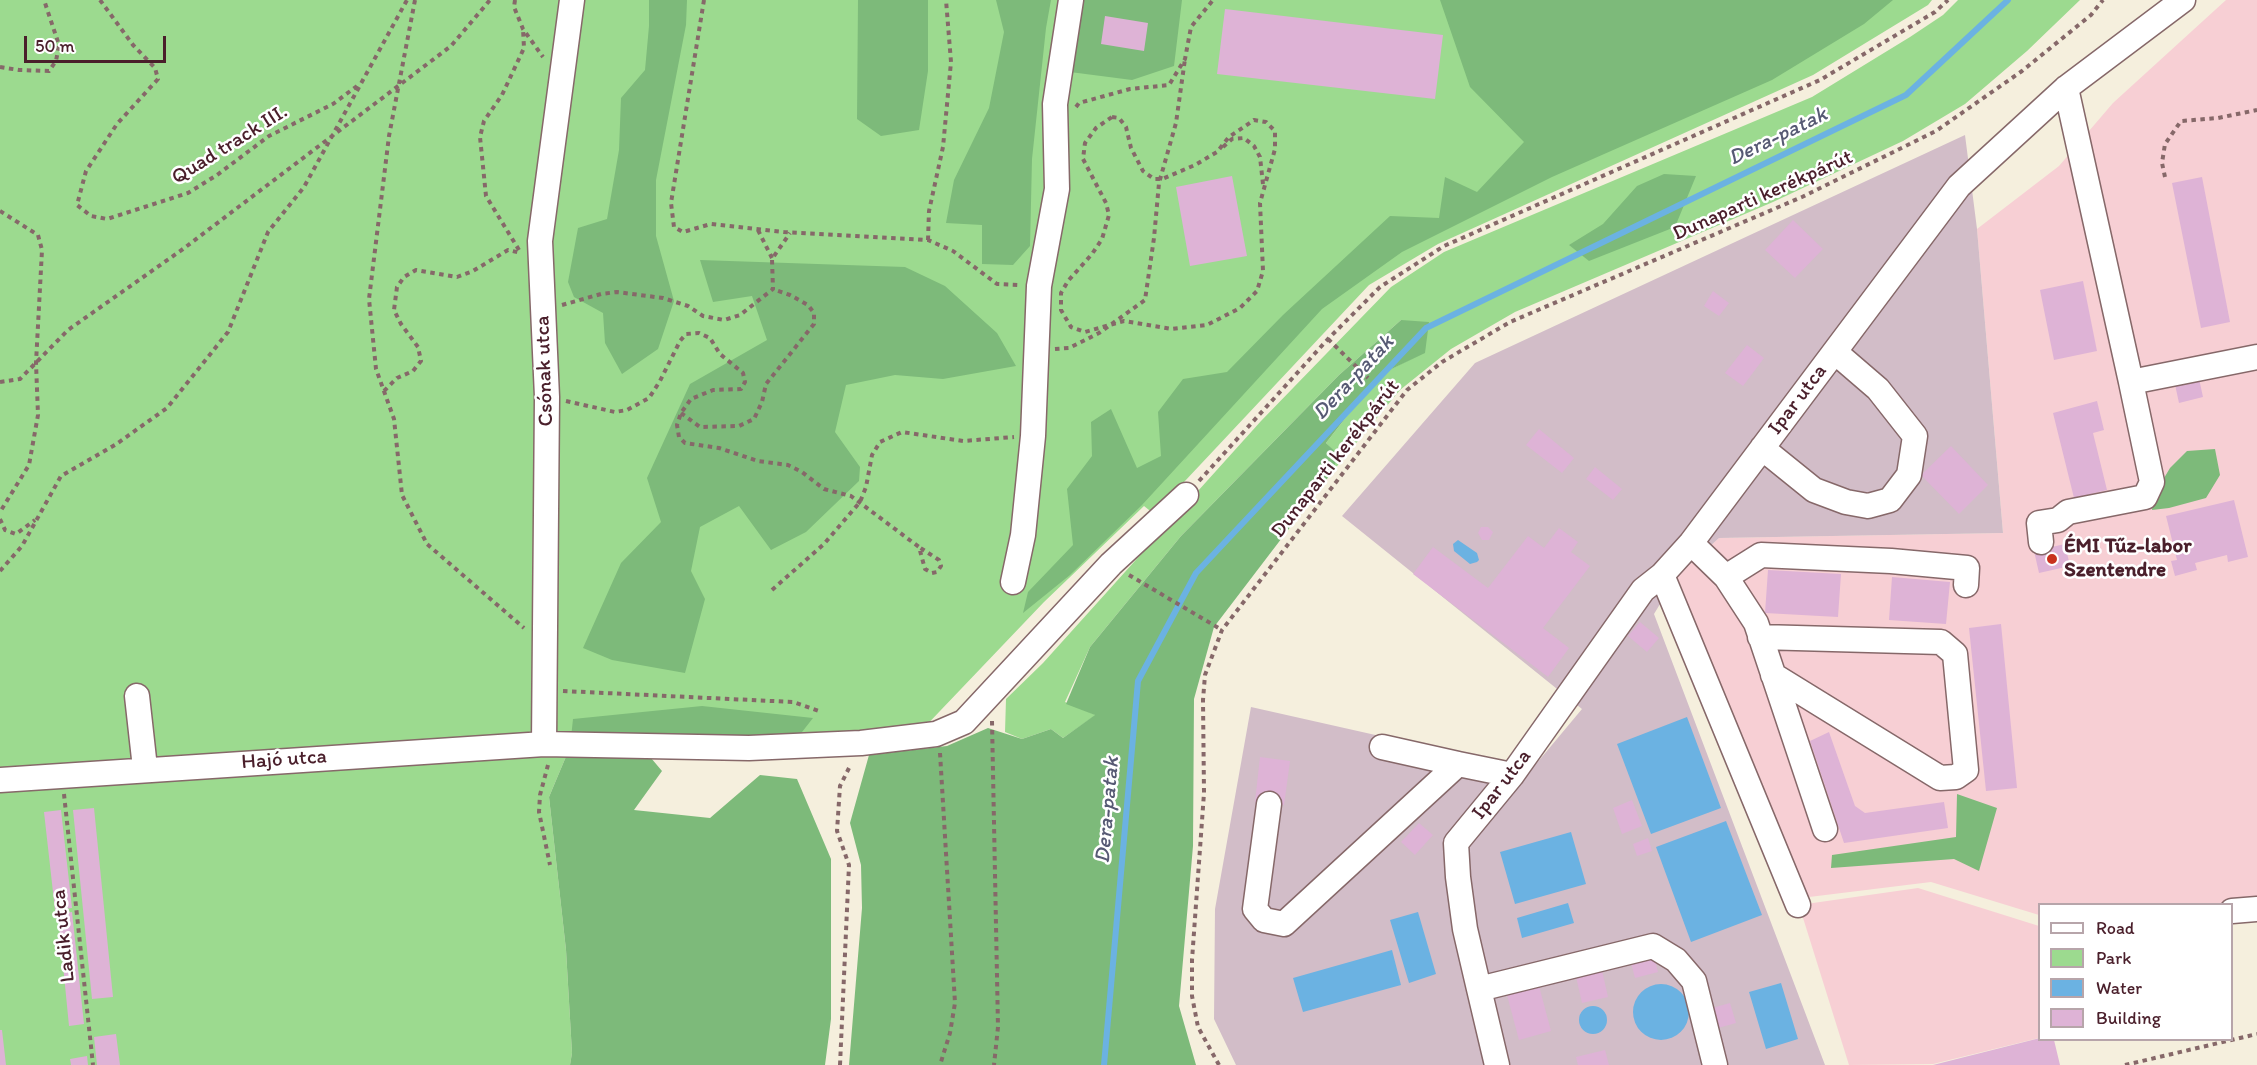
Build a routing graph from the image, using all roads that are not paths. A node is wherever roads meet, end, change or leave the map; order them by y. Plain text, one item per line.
1 (572, 0) edge
2 (1071, 0) edge
3 (2183, 0) edge
4 (2066, 88) junction
5 (1834, 352) junction
6 (2257, 357) edge
7 (2131, 382) junction
8 (1762, 448) junction
9 (1186, 495) road end
10 (2042, 542) dead end
11 (1691, 543) junction
12 (1662, 575) junction
13 (1726, 577) junction
14 (1013, 582) dead end
15 (1966, 585) dead end
16 (1760, 637) junction
17 (1773, 675) junction
18 (137, 696) dead end
19 (554, 744) junction
20 (1382, 747) dead end
21 (1458, 764) junction
22 (146, 768) junction
23 (1512, 775) junction
24 (0, 780) edge
25 (1269, 804) dead end
26 (1825, 829) dead end
27 (1798, 905) dead end
28 (2257, 909) edge
29 (2233, 911) edge
30 (1479, 989) junction
31 (1497, 1065) edge
32 (1715, 1065) edge

1 - 19 street, Csónak utca
2 - 14 street
3 - 4 street, Ipar utca
4 - 5 street, Ipar utca
4 - 7 street
5 - 8 street, Ipar utca
5 - 8 street
6 - 7 street
7 - 10 street
8 - 11 street, Ipar utca
9 - 19 street, Hajó utca
11 - 12 street, Ipar utca
11 - 13 street
12 - 23 street, Ipar utca
12 - 27 street
13 - 15 street
13 - 16 street
16 - 17 street
16 - 17 street
17 - 26 street
18 - 22 street
19 - 22 street, Hajó utca
20 - 21 street
21 - 23 street
21 - 25 street
22 - 24 street, Hajó utca
23 - 30 street, Ipar utca
28 - 29 street
30 - 31 street
30 - 32 street

